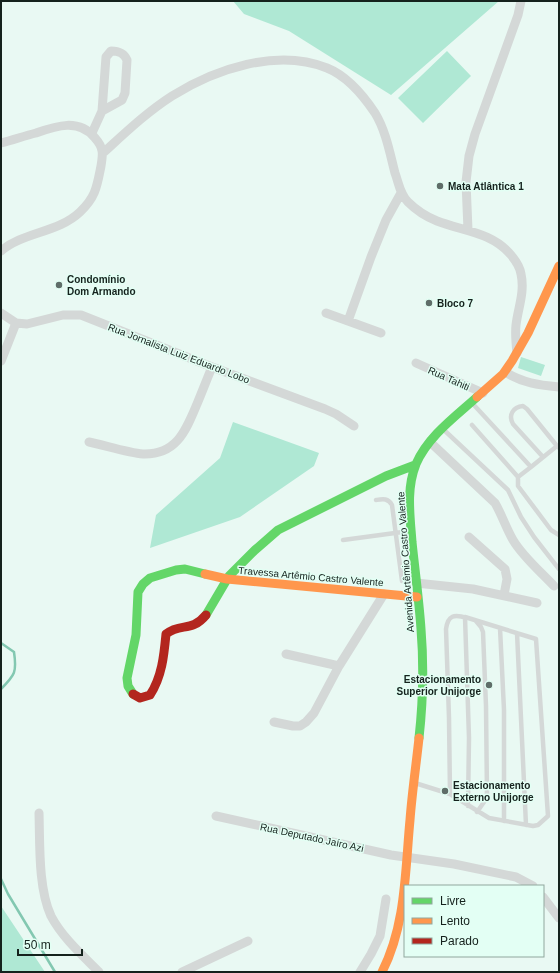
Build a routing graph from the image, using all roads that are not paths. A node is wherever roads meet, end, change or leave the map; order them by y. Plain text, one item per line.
1 (521, 1) edge
2 (102, 111) junction
3 (92, 133) junction
4 (1, 143) edge
5 (103, 153) junction
6 (401, 194) junction
7 (468, 230) junction
8 (1, 251) edge
9 (558, 271) edge
10 (1, 313) edge
11 (326, 313) dead end
12 (348, 321) junction
13 (16, 323) junction
14 (382, 333) dead end
15 (517, 354) junction
16 (1, 361) edge
17 (416, 363) dead end
18 (212, 367) junction
19 (505, 372) junction
20 (559, 387) edge
21 (482, 393) junction
22 (471, 402) junction
23 (472, 425) dead end
24 (354, 426) dead end
25 (443, 429) junction
26 (89, 442) dead end
27 (430, 442) junction
28 (558, 447) edge
29 (543, 457) junction
30 (415, 465) junction
31 (531, 467) junction
32 (518, 477) junction
33 (376, 500) dead end
34 (412, 530) junction
35 (395, 532) junction
36 (559, 535) edge
37 (469, 537) dead end
38 (343, 540) dead end
39 (559, 569) edge
40 (227, 579) junction
41 (402, 580) dead end
42 (416, 583) junction
43 (554, 586) dead end
44 (384, 594) junction
45 (504, 595) junction
46 (417, 597) junction
47 (537, 603) dead end
48 (465, 617) junction
49 (500, 628) junction
50 (517, 633) junction
51 (286, 654) dead end
52 (339, 666) junction
53 (274, 722) dead end
54 (414, 783) junction
55 (450, 794) junction
56 (468, 806) junction
57 (477, 812) junction
58 (39, 813) dead end
59 (216, 816) dead end
60 (504, 821) junction
61 (526, 825) junction
62 (408, 858) junction
63 (405, 885) edge
64 (531, 885) edge
65 (404, 890) edge
66 (544, 898) edge
67 (386, 899) dead end
68 (559, 918) edge
69 (248, 941) dead end
70 (99, 972) edge
71 (182, 972) edge
72 (360, 972) edge
73 (382, 972) edge

1 - 7 street
2 - 2 street
2 - 3 street
3 - 4 street
3 - 5 street
5 - 6 street
5 - 8 street
6 - 7 street
6 - 12 street
7 - 15 street
9 - 15 street, Avenida Artêmio Castro Valente
10 - 13 street
11 - 12 street
12 - 14 street
13 - 16 street
13 - 18 street, Rua Jornalista Luiz Eduardo Lobo
15 - 19 street, Avenida Artêmio Castro Valente
17 - 21 street, Rua Tahiti
18 - 24 street, Rua Jornalista Luiz Eduardo Lobo
18 - 26 street
19 - 20 street
19 - 21 street, Avenida Artêmio Castro Valente
21 - 22 street, Avenida Artêmio Castro Valente
22 - 25 street, Avenida Artêmio Castro Valente
22 - 31 lane
23 - 32 lane
25 - 27 street, Avenida Artêmio Castro Valente
25 - 39 lane
27 - 30 street, Avenida Artêmio Castro Valente
27 - 43 street
28 - 29 lane
28 - 29 lane
29 - 31 lane
30 - 34 street, Avenida Artêmio Castro Valente
30 - 40 street, Travessa Artêmio Castro Valente
31 - 32 lane
32 - 36 lane
33 - 35 lane
34 - 35 lane
34 - 42 street, Avenida Artêmio Castro Valente
35 - 38 lane
35 - 41 lane
37 - 45 street
40 - 40 street, Travessa Artêmio Castro Valente
40 - 44 street, Travessa Artêmio Castro Valente
42 - 45 street
42 - 46 street, Avenida Artêmio Castro Valente
44 - 46 street, Travessa Artêmio Castro Valente
44 - 52 street
45 - 47 street
46 - 54 street, Avenida Artêmio Castro Valente
48 - 49 lane
48 - 55 lane
48 - 56 lane
48 - 57 lane
49 - 50 lane
49 - 60 lane
50 - 61 lane
50 - 61 lane
51 - 52 street
52 - 53 street
54 - 55 lane
54 - 62 street, Avenida Artêmio Castro Valente
55 - 56 lane
56 - 57 lane
57 - 60 lane
58 - 70 street
59 - 62 street, Rua Deputado Jaíro Azi
60 - 61 lane
62 - 63 street, Avenida Artêmio Castro Valente
62 - 64 street, Rua Deputado Jaíro Azi
65 - 73 street, Avenida Artêmio Castro Valente
66 - 68 street
67 - 72 street
69 - 71 street

